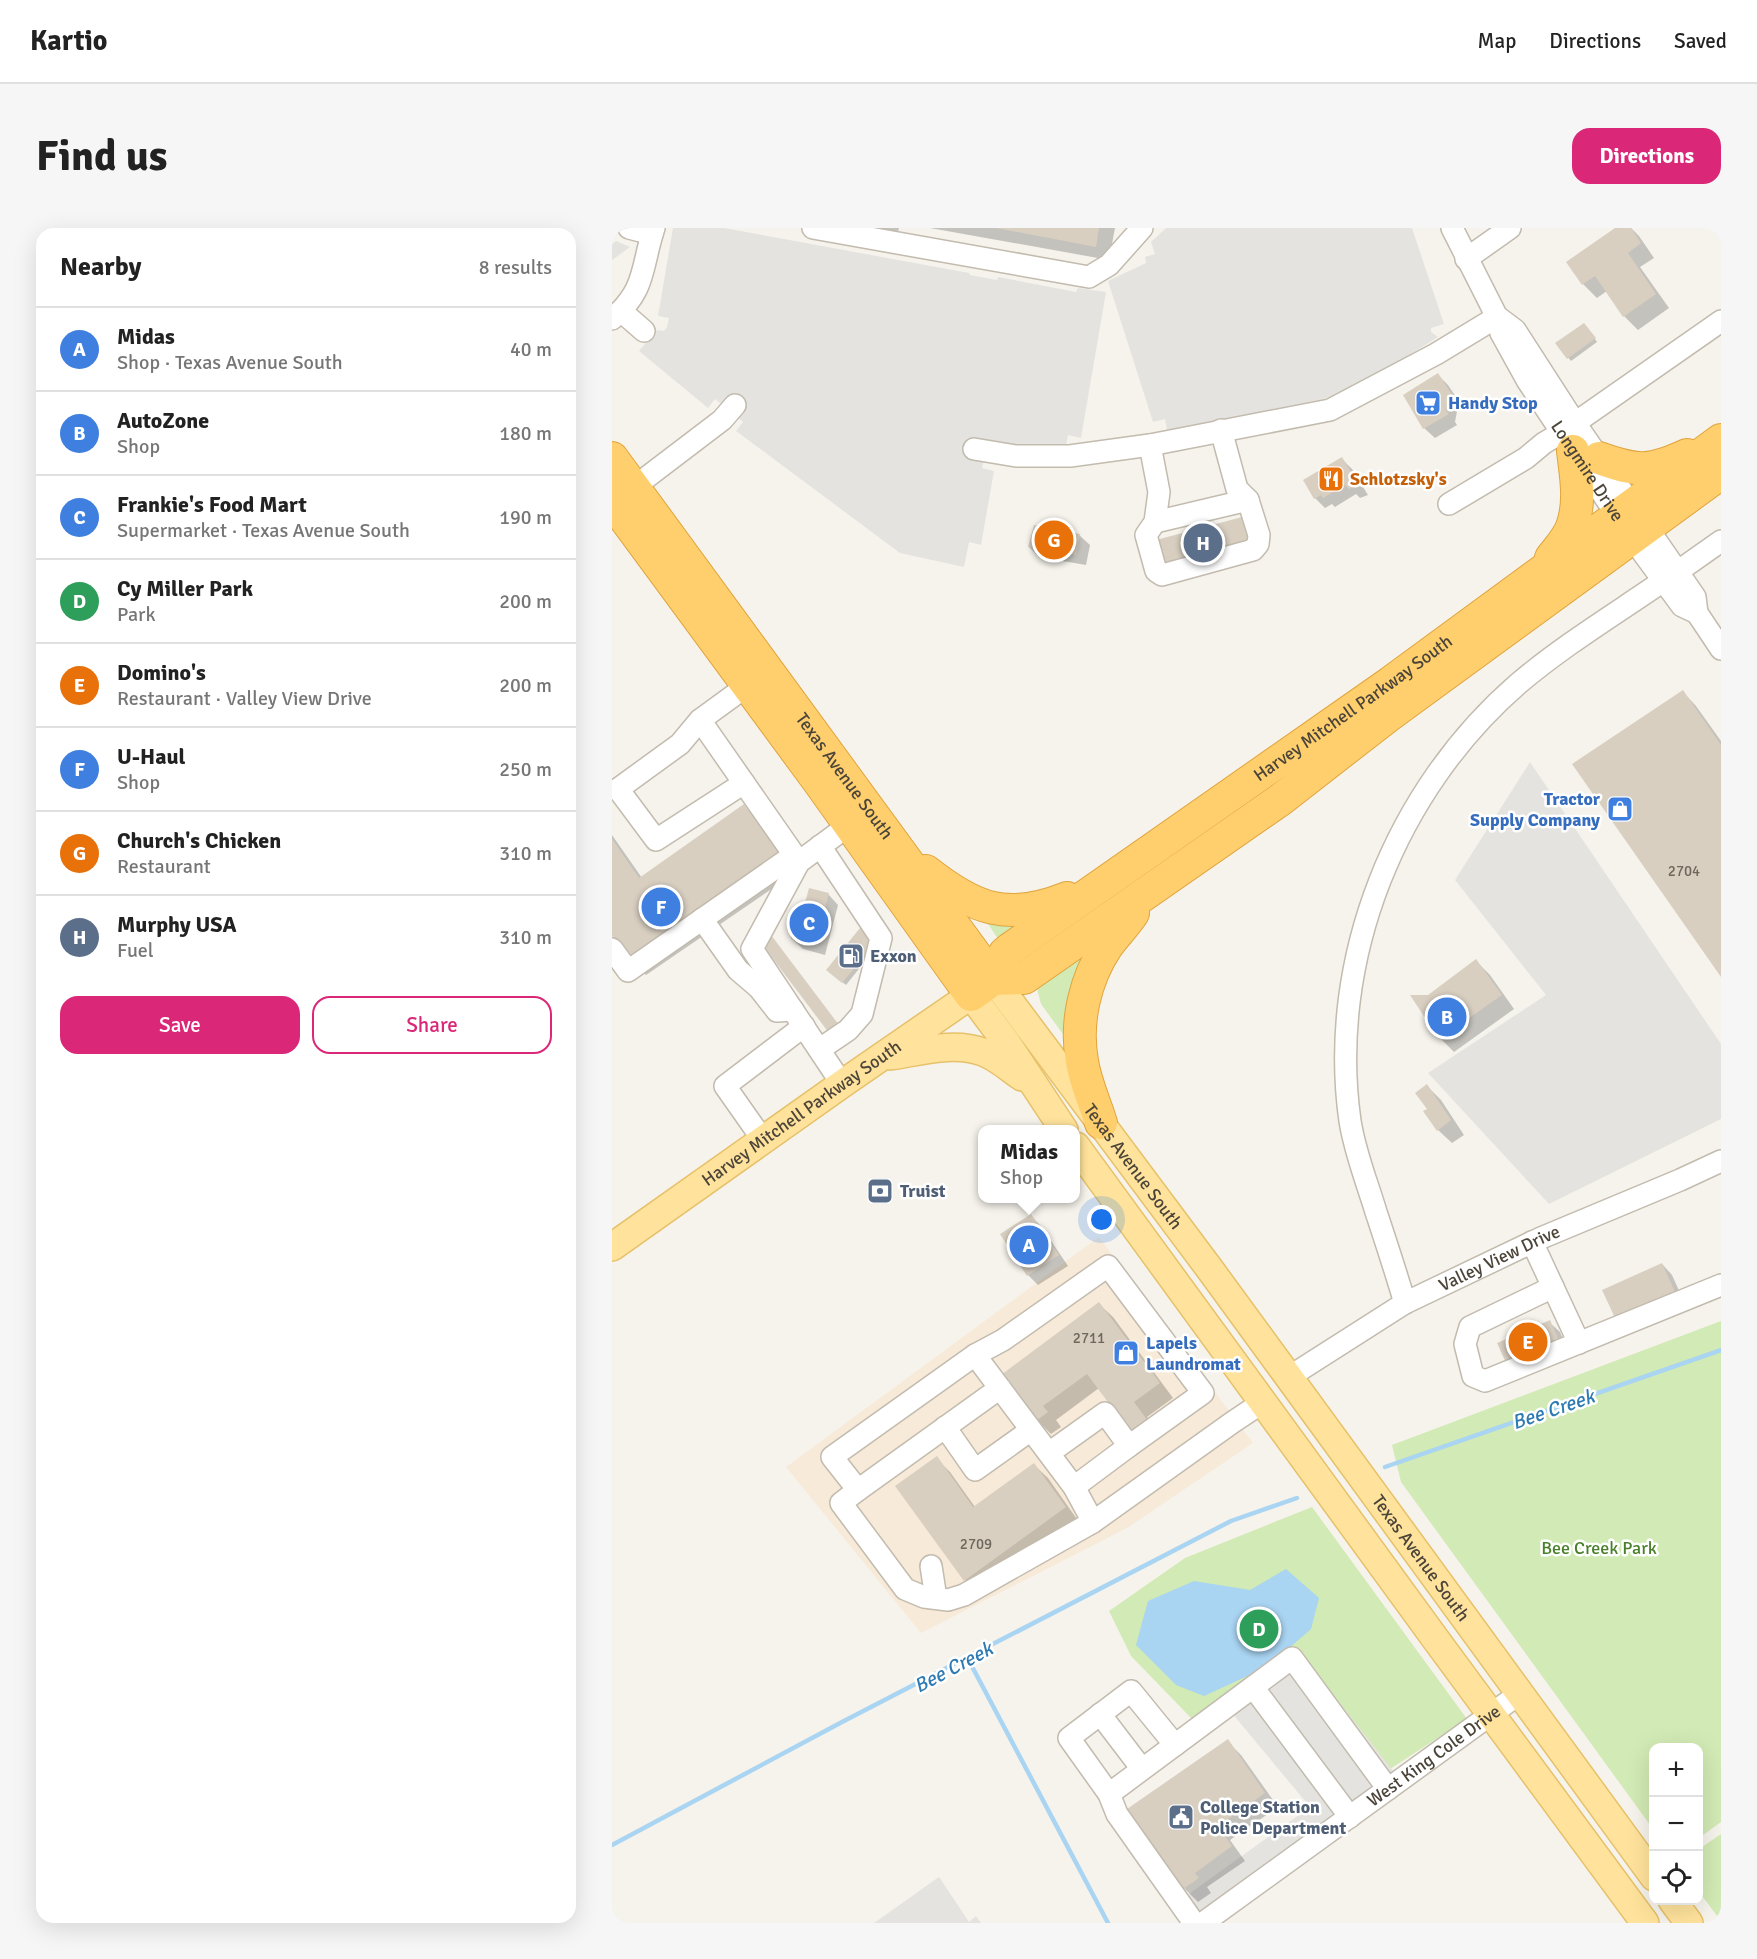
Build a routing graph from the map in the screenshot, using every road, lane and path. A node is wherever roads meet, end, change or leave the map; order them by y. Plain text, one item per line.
1 (629, 228) edge
2 (813, 228) edge
3 (1142, 228) edge
4 (1452, 228) edge
5 (1510, 228) edge
6 (653, 231) edge
7 (1466, 259) junction
8 (616, 315) edge
9 (1497, 317) junction
10 (1721, 321) edge
11 (644, 331) dead end
12 (735, 405) dead end
13 (1221, 430) junction
14 (1721, 440) edge
15 (1577, 441) junction
16 (1150, 445) junction
17 (974, 449) dead end
18 (612, 458) edge
19 (1721, 473) edge
20 (1248, 500) junction
21 (618, 501) edge
22 (1449, 504) dead end
23 (1155, 522) junction
24 (1632, 522) junction
25 (1721, 541) edge
26 (1539, 573) junction
27 (1670, 576) junction
28 (1721, 648) edge
29 (748, 685) junction
30 (700, 720) junction
31 (744, 783) junction
32 (615, 789) edge
33 (849, 825) junction
34 (820, 846) junction
35 (898, 849) junction
36 (796, 858) junction
37 (1099, 886) junction
38 (1149, 891) junction
39 (702, 919) junction
40 (612, 949) edge
41 (982, 987) junction
42 (799, 1018) junction
43 (820, 1050) junction
44 (882, 1057) junction
45 (842, 1084) junction
46 (1035, 1086) junction
47 (1101, 1123) junction
48 (1061, 1125) edge
49 (763, 1140) junction
50 (1080, 1151) edge
51 (1720, 1165) edge
52 (1532, 1242) junction
53 (612, 1247) edge
54 (1721, 1285) edge
55 (1553, 1287) junction
56 (1405, 1303) junction
57 (1197, 1312) junction
58 (1579, 1343) junction
59 (975, 1355) junction
60 (1289, 1377) junction
61 (1000, 1388) junction
62 (1263, 1402) junction
63 (945, 1427) junction
64 (1031, 1430) junction
65 (1129, 1446) junction
66 (1048, 1453) junction
67 (1368, 1485) junction
68 (1074, 1487) junction
69 (858, 1490) junction
70 (1093, 1522) junction
71 (931, 1566) dead end
72 (936, 1598) junction
73 (1253, 1688) junction
74 (1519, 1694) junction
75 (1100, 1714) junction
76 (1491, 1715) junction
77 (1175, 1745) junction
78 (1142, 1769) junction
79 (1388, 1789) junction
80 (1109, 1794) junction
81 (1350, 1817) junction
82 (1649, 1871) edge
83 (1676, 1905) edge
84 (1194, 1923) edge
85 (1203, 1923) edge
86 (1645, 1923) edge
87 (1689, 1923) edge

1 - 6 street
2 - 3 street
4 - 7 street, Longmire Drive
5 - 7 street
6 - 8 street
7 - 9 street, Longmire Drive
8 - 11 street
9 - 13 street
9 - 15 street, Longmire Drive
10 - 15 street
12 - 21 street
13 - 16 street
13 - 20 street
14 - 15 highway
14 - 24 highway, Harvey Mitchell Parkway South
15 - 22 street
15 - 24 street, Longmire Drive
15 - 26 highway
16 - 17 street
16 - 23 street
18 - 21 highway, Texas Avenue South
19 - 24 highway, Harvey Mitchell Parkway South
20 - 23 street
20 - 23 street
21 - 29 highway, Texas Avenue South
21 - 35 highway, Texas Avenue South
24 - 26 highway, Harvey Mitchell Parkway South
24 - 27 street, Longmire Drive
24 - 38 highway, Harvey Mitchell Parkway South
25 - 27 street
26 - 37 highway, Harvey Mitchell Parkway South
27 - 28 street, Longmire Drive
27 - 56 street
29 - 30 street
29 - 33 highway, Texas Avenue South
30 - 31 street
30 - 32 street
31 - 32 street
31 - 36 street
33 - 34 street
33 - 41 highway, Texas Avenue South
34 - 36 street
34 - 43 street
35 - 37 highway
35 - 41 highway, Texas Avenue South
36 - 39 street
36 - 42 street
37 - 41 highway, Harvey Mitchell Parkway South
38 - 41 highway, Harvey Mitchell Parkway South
38 - 47 highway
39 - 40 street
39 - 42 street
41 - 44 main road, Harvey Mitchell Parkway South
41 - 46 main road, Texas Avenue South
41 - 47 main road, Texas Avenue South
42 - 43 street
42 - 49 street
43 - 45 street
44 - 45 main road, Harvey Mitchell Parkway South
44 - 46 main road
45 - 49 main road, Harvey Mitchell Parkway South
46 - 48 main road, Texas Avenue South
47 - 60 main road, Texas Avenue South
49 - 53 main road, Harvey Mitchell Parkway South
50 - 57 main road, Texas Avenue South
51 - 52 street, Valley View Drive
52 - 55 street
52 - 56 street, Valley View Drive
54 - 58 street
55 - 58 street
55 - 58 street
56 - 60 street, Valley View Drive
57 - 60 main road
57 - 62 main road, Texas Avenue South
59 - 61 street
59 - 65 street
59 - 69 street
60 - 67 main road, Texas Avenue South
61 - 63 street
61 - 64 street
62 - 67 main road
62 - 70 street
62 - 76 main road, Texas Avenue South
63 - 64 street
63 - 69 street
64 - 66 street
65 - 66 street
65 - 68 street
66 - 68 street
67 - 74 main road, Texas Avenue South
68 - 70 street
69 - 72 street
70 - 72 street
71 - 72 street
73 - 77 street
73 - 79 street
73 - 81 street
74 - 76 street, West King Cole Drive
74 - 82 main road, Texas Avenue South
75 - 77 street
75 - 78 street
75 - 80 street
76 - 79 street, West King Cole Drive
76 - 86 main road, Texas Avenue South
77 - 78 street
78 - 80 street
79 - 81 street, West King Cole Drive
80 - 84 street
81 - 85 street, West King Cole Drive
83 - 87 main road

